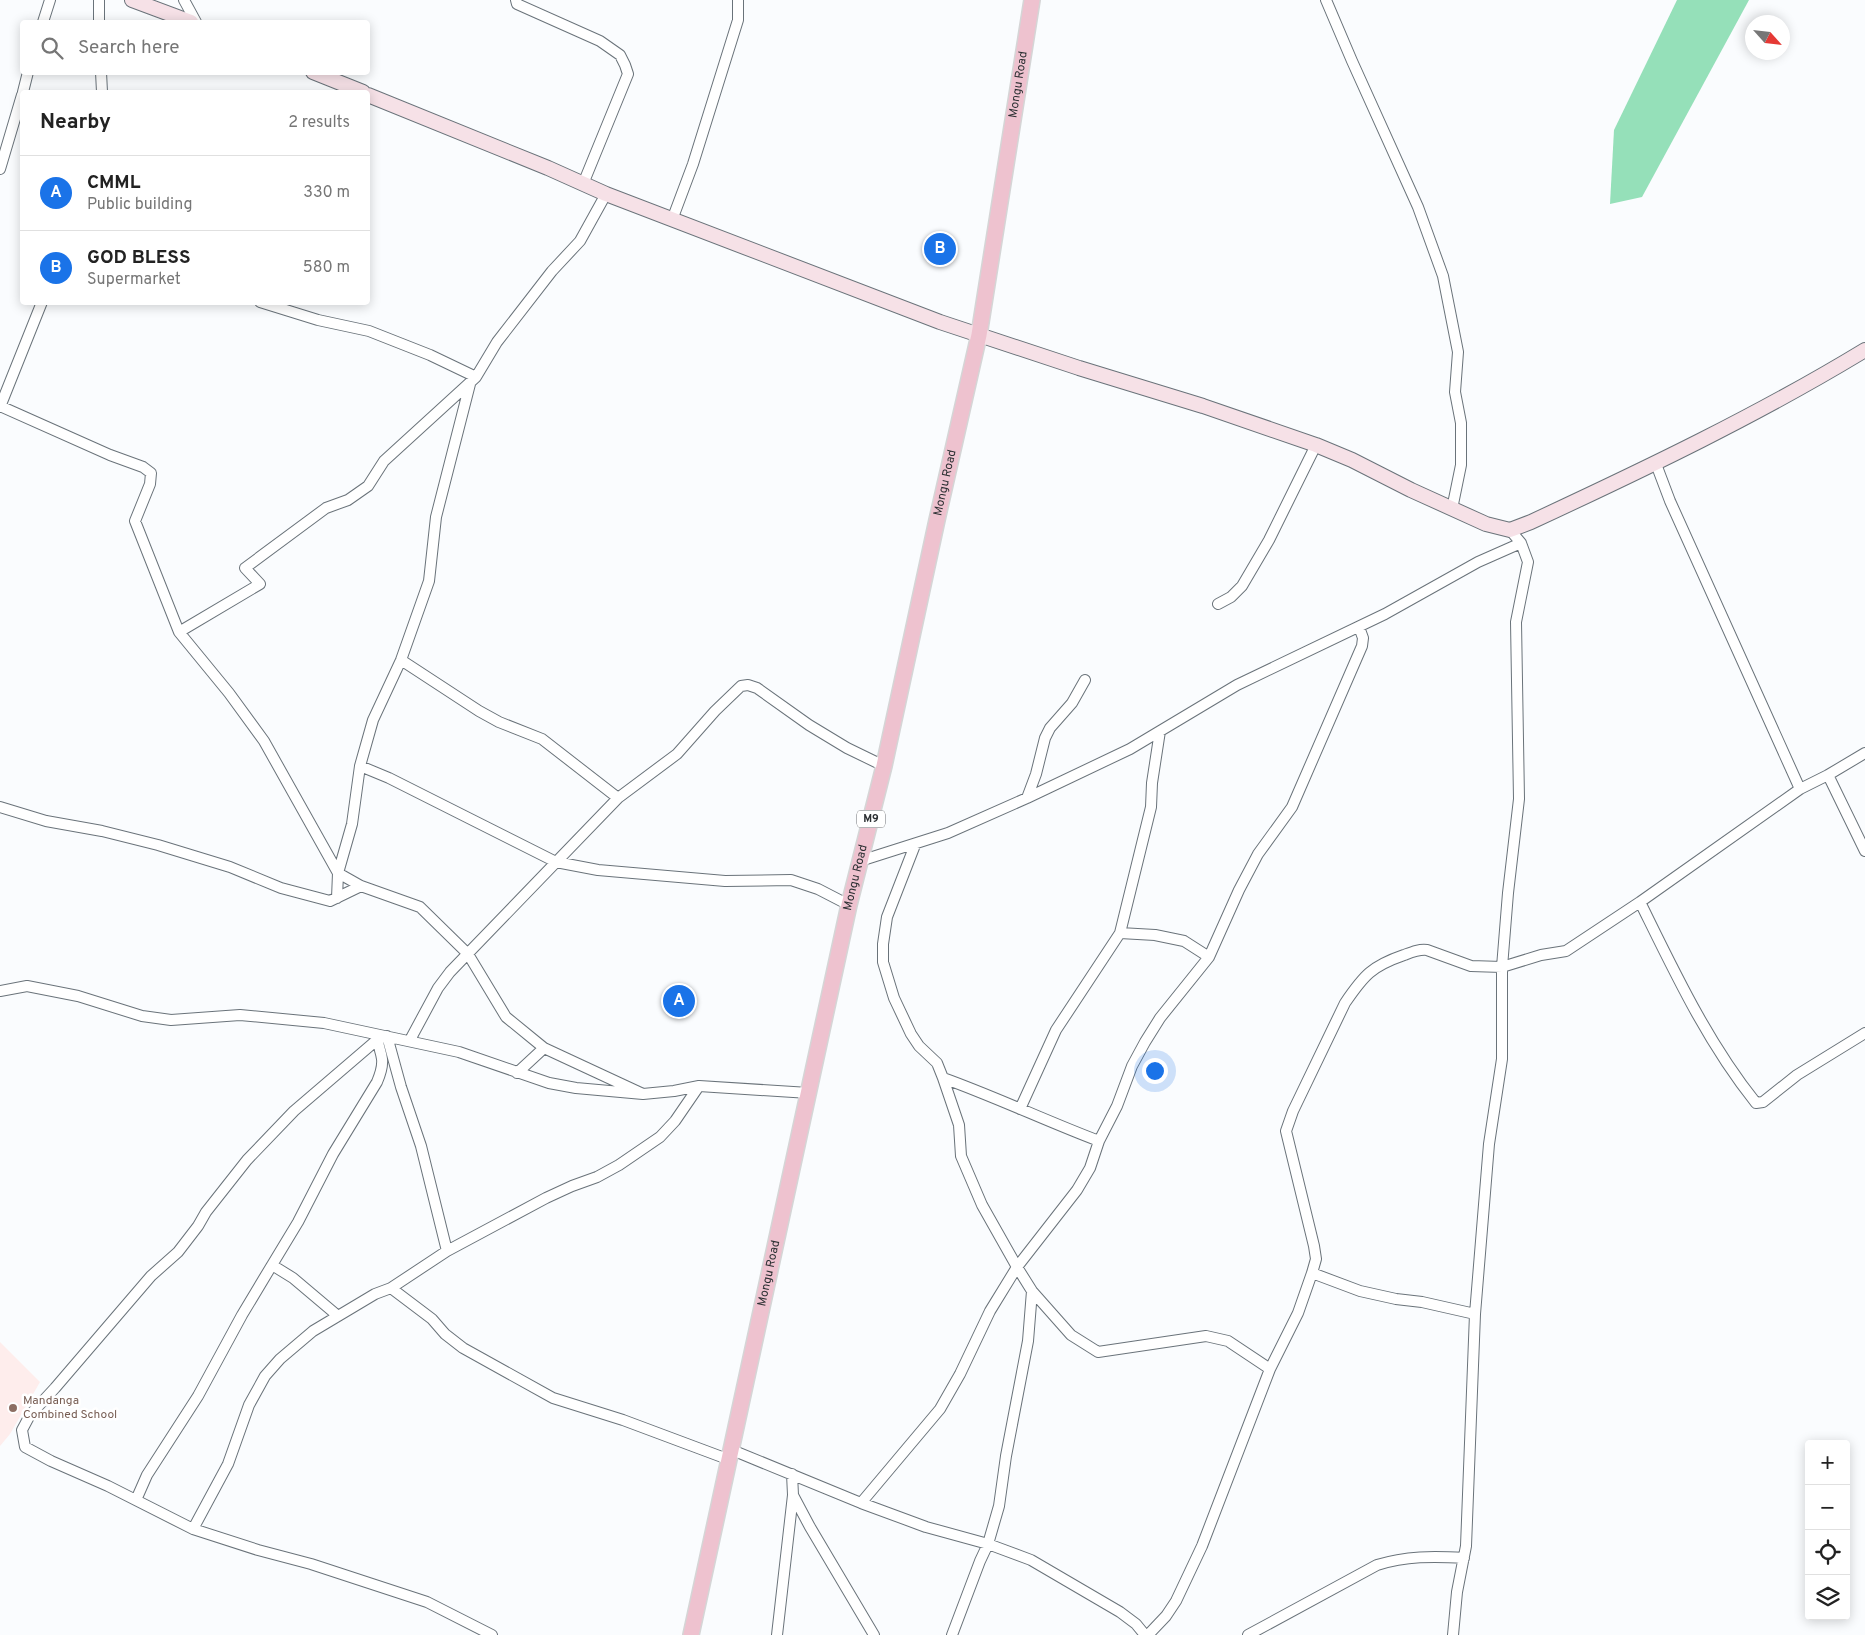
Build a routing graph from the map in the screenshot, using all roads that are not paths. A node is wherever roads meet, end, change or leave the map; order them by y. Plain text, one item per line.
1 (50, 0) edge
2 (99, 0) edge
3 (132, 0) edge
4 (184, 0) edge
5 (516, 0) edge
6 (738, 0) edge
7 (1032, 0) edge
8 (1326, 0) edge
9 (44, 20) edge
10 (99, 20) edge
11 (186, 20) edge
12 (195, 20) edge
13 (27, 75) edge
14 (101, 75) edge
15 (320, 75) edge
16 (24, 90) edge
17 (100, 90) edge
18 (358, 90) edge
19 (370, 95) edge
20 (20, 115) edge
21 (18, 129) edge
22 (0, 168) edge
23 (583, 184) junction
24 (606, 194) junction
25 (672, 220) junction
26 (41, 305) edge
27 (270, 305) edge
28 (979, 335) junction
29 (1865, 350) edge
30 (473, 380) junction
31 (0, 406) edge
32 (1316, 445) junction
33 (1656, 464) junction
34 (1452, 510) junction
35 (1510, 530) junction
36 (1521, 543) junction
37 (1218, 604) dead end
38 (1359, 627) junction
39 (180, 632) junction
40 (401, 660) junction
41 (1085, 680) dead end
42 (1160, 730) junction
43 (1865, 753) edge
44 (360, 766) junction
45 (884, 766) junction
46 (1828, 775) junction
47 (1800, 789) junction
48 (618, 798) junction
49 (1027, 798) junction
50 (0, 807) edge
51 (915, 845) junction
52 (1865, 851) edge
53 (860, 861) junction
54 (556, 862) junction
55 (338, 873) junction
56 (361, 886) junction
57 (337, 898) junction
58 (1640, 902) junction
59 (849, 906) junction
60 (1120, 933) junction
61 (468, 954) junction
62 (1209, 957) junction
63 (1502, 967) junction
64 (0, 991) edge
65 (1865, 1033) edge
66 (382, 1036) junction
67 (410, 1040) junction
68 (544, 1048) junction
69 (517, 1073) junction
70 (943, 1078) junction
71 (699, 1086) junction
72 (809, 1093) junction
73 (643, 1094) junction
74 (1020, 1109) junction
75 (1099, 1141) junction
76 (447, 1251) junction
77 (272, 1265) junction
78 (1017, 1267) junction
79 (1312, 1273) junction
80 (391, 1288) junction
81 (1032, 1291) junction
82 (1475, 1314) junction
83 (338, 1316) junction
84 (1270, 1369) junction
85 (731, 1455) junction
86 (792, 1474) junction
87 (793, 1495) junction
88 (136, 1500) junction
89 (861, 1503) junction
90 (193, 1529) junction
91 (988, 1544) junction
92 (1464, 1558) junction
93 (492, 1635) edge
94 (691, 1635) edge
95 (777, 1635) edge
96 (874, 1635) edge
97 (952, 1635) edge
98 (1146, 1635) edge
99 (1248, 1635) edge
100 (1453, 1635) edge

1 - 9 street
2 - 10 street
3 - 11 main road
4 - 12 street
5 - 23 street
6 - 25 street
7 - 28 main road, Mongu Road / M9
8 - 34 street
13 - 16 street
14 - 17 street
15 - 18 main road
19 - 23 main road
20 - 21 street
21 - 22 street
23 - 24 main road
24 - 25 main road
24 - 30 street
25 - 28 main road
26 - 31 street
27 - 30 street
28 - 32 main road
28 - 45 main road, Mongu Road / M9
29 - 33 main road
30 - 39 street
30 - 40 street
31 - 39 street
32 - 34 main road
32 - 37 street
33 - 35 main road
33 - 47 street
34 - 35 main road
35 - 36 street
36 - 38 street
36 - 63 street
38 - 42 street
38 - 62 street
39 - 55 street
40 - 44 street
40 - 48 street
41 - 49 street
42 - 49 street
42 - 60 street
43 - 46 street
44 - 54 street
44 - 55 street
45 - 48 street
45 - 53 main road, Mongu Road / M9
46 - 47 street
46 - 52 street
47 - 58 street
48 - 54 street
49 - 51 street
50 - 57 street
51 - 53 street
51 - 70 street
53 - 59 main road, Mongu Road / M9
54 - 59 street
54 - 61 street
55 - 56 street
55 - 57 street
56 - 57 street
56 - 61 street
58 - 63 street
58 - 65 street
59 - 72 main road, Mongu Road / M9
60 - 62 street
60 - 74 street
61 - 67 street
61 - 68 street
62 - 75 street
63 - 79 street
63 - 82 street
64 - 66 street
66 - 67 street
66 - 76 street
66 - 77 street
66 - 88 street
67 - 69 street
68 - 69 street
68 - 73 street
69 - 73 street
70 - 74 street
70 - 78 street
71 - 72 street
71 - 73 street
71 - 76 street
72 - 85 main road, Mongu Road / M9
74 - 75 street
75 - 78 street
76 - 80 street
77 - 83 street
77 - 88 street
78 - 81 street
78 - 89 street
79 - 82 street
79 - 84 street
80 - 83 street
80 - 85 street
81 - 84 street
81 - 91 street
82 - 92 street
83 - 90 street
84 - 98 street
85 - 86 street
85 - 94 main road, Mongu Road / M9
86 - 87 street
86 - 89 street
87 - 95 street
87 - 96 street
88 - 90 street
89 - 91 street
90 - 93 street
91 - 97 street
91 - 98 street
92 - 99 street
92 - 100 street

